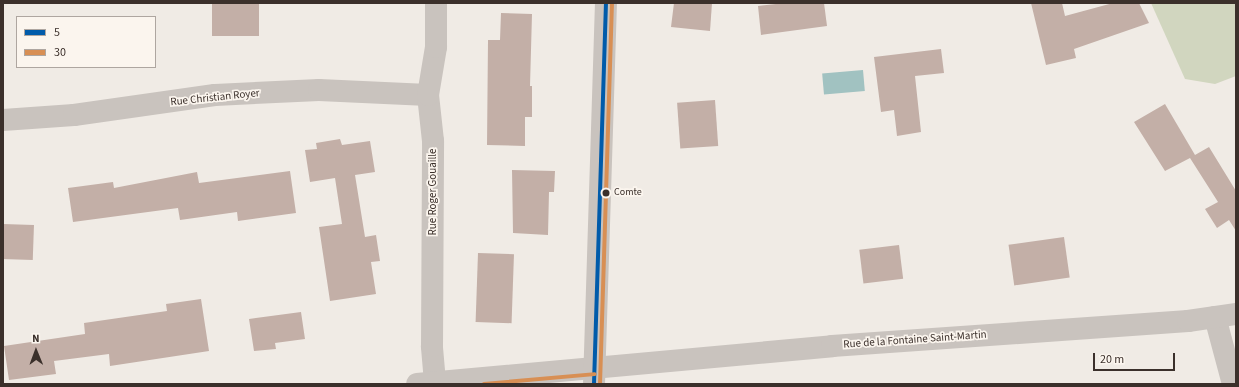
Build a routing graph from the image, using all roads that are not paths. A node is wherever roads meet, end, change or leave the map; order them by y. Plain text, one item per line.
1 (436, 3) edge
2 (606, 3) edge
3 (428, 95) junction
4 (3, 120) edge
5 (1226, 315) edge
6 (594, 376) edge
7 (426, 383) edge
8 (1232, 384) edge

1 - 3 street, Rue Roger Gouaille
2 - 6 street
3 - 4 street, Rue Christian Royer
3 - 7 street, Rue Roger Gouaille
5 - 6 street, Rue de la Fontaine Saint-Martin
5 - 8 street
6 - 7 street, Rue de la Fontaine Saint-Martin

